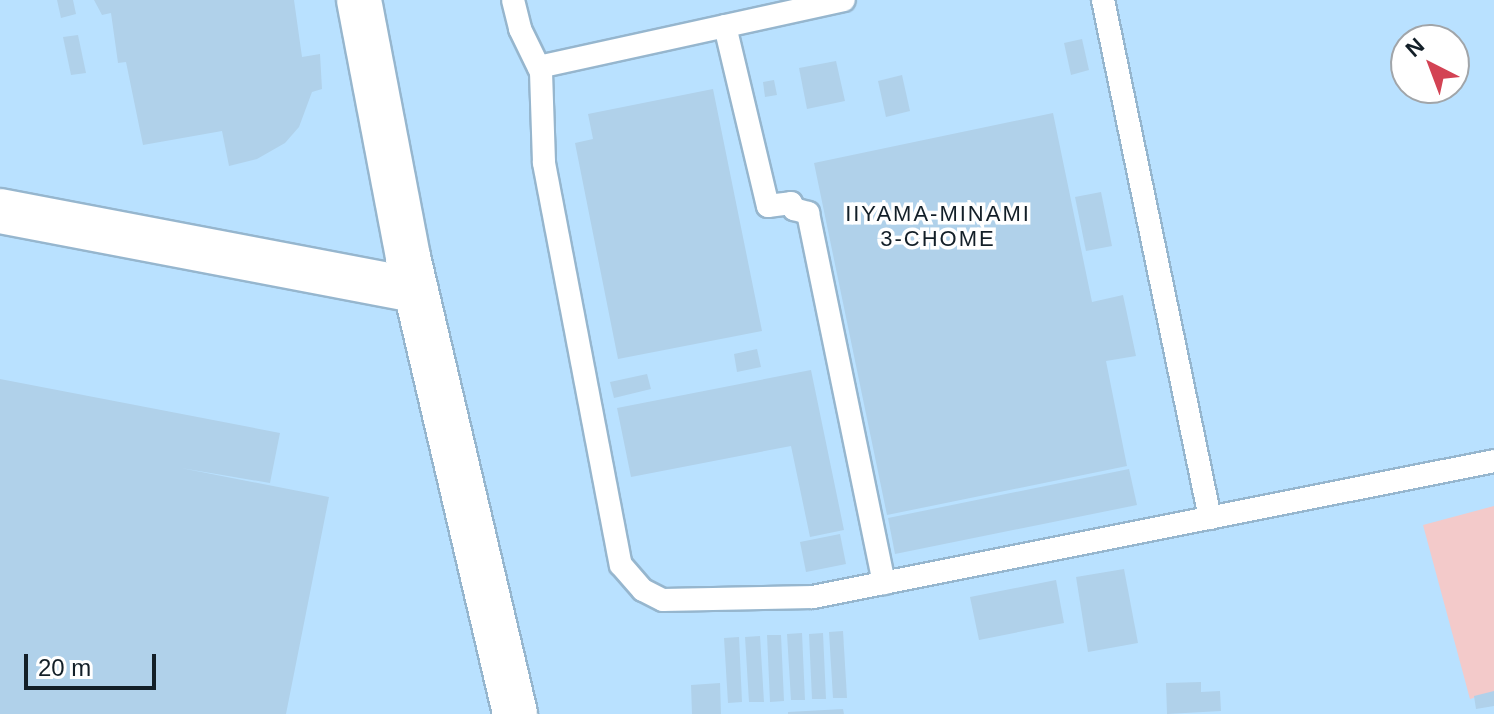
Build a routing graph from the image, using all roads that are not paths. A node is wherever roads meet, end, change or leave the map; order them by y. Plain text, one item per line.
1 (359, 0) edge
2 (513, 0) edge
3 (844, 0) edge
4 (1103, 0) edge
5 (725, 26) junction
6 (539, 67) junction
7 (0, 211) edge
8 (416, 290) junction
9 (1494, 461) edge
10 (1210, 518) junction
11 (884, 583) junction
12 (515, 714) edge

1 - 8 street
2 - 6 lane
3 - 5 lane
4 - 10 lane
5 - 6 lane
5 - 11 lane
6 - 11 lane
7 - 8 street
8 - 12 street
9 - 10 lane
10 - 11 lane

